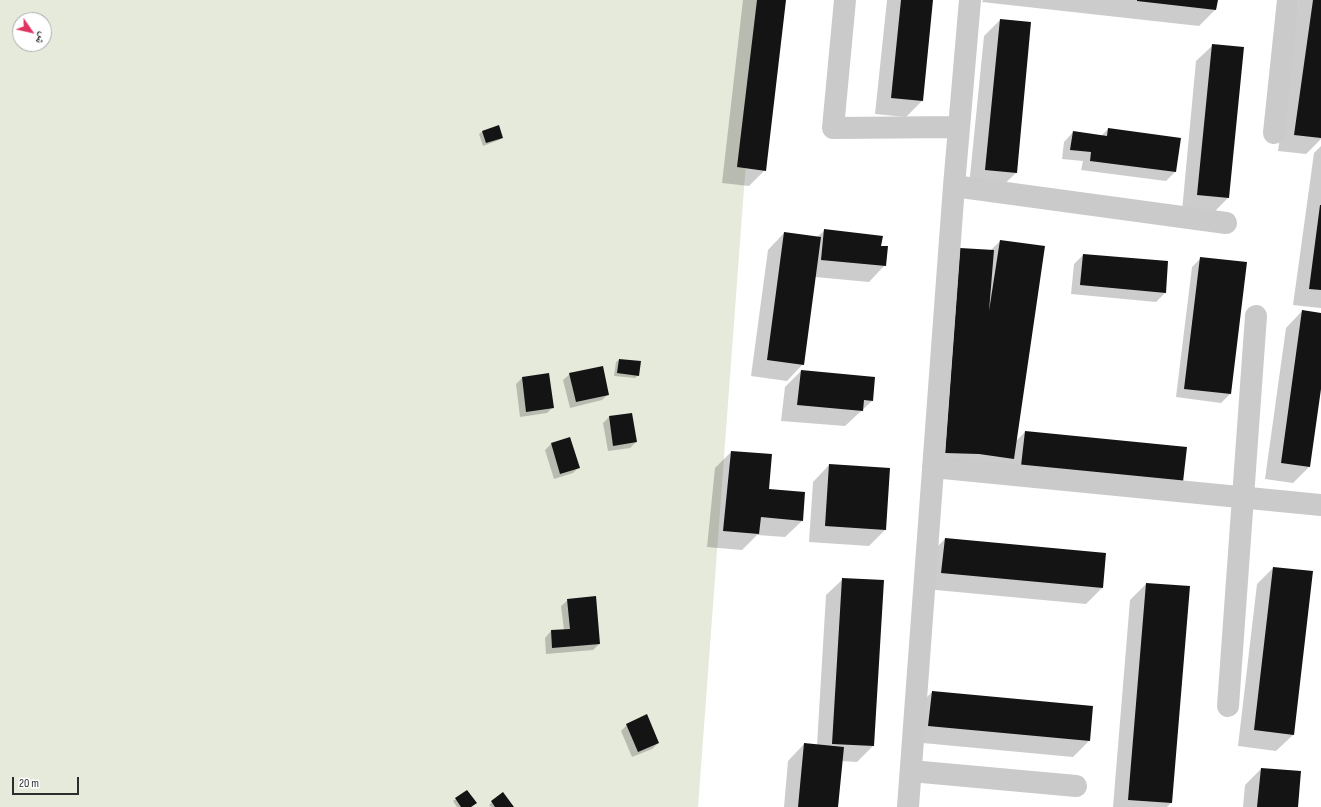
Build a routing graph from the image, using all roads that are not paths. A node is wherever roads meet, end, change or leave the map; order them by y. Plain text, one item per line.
1 (845, 0) edge
2 (970, 0) edge
3 (1288, 0) edge
4 (958, 127) junction
5 (1274, 133) dead end
6 (954, 186) junction
7 (1226, 223) dead end
8 (1256, 316) dead end
9 (933, 467) junction
10 (1243, 497) junction
11 (1321, 505) edge
12 (1228, 706) dead end
13 (911, 771) junction
14 (1076, 786) dead end
15 (908, 807) edge

1 - 4 street
2 - 4 street
3 - 5 street
4 - 6 street
6 - 7 street
6 - 9 street
8 - 10 street
9 - 10 street
9 - 13 street
10 - 11 street
10 - 12 street
13 - 14 street
13 - 15 street

